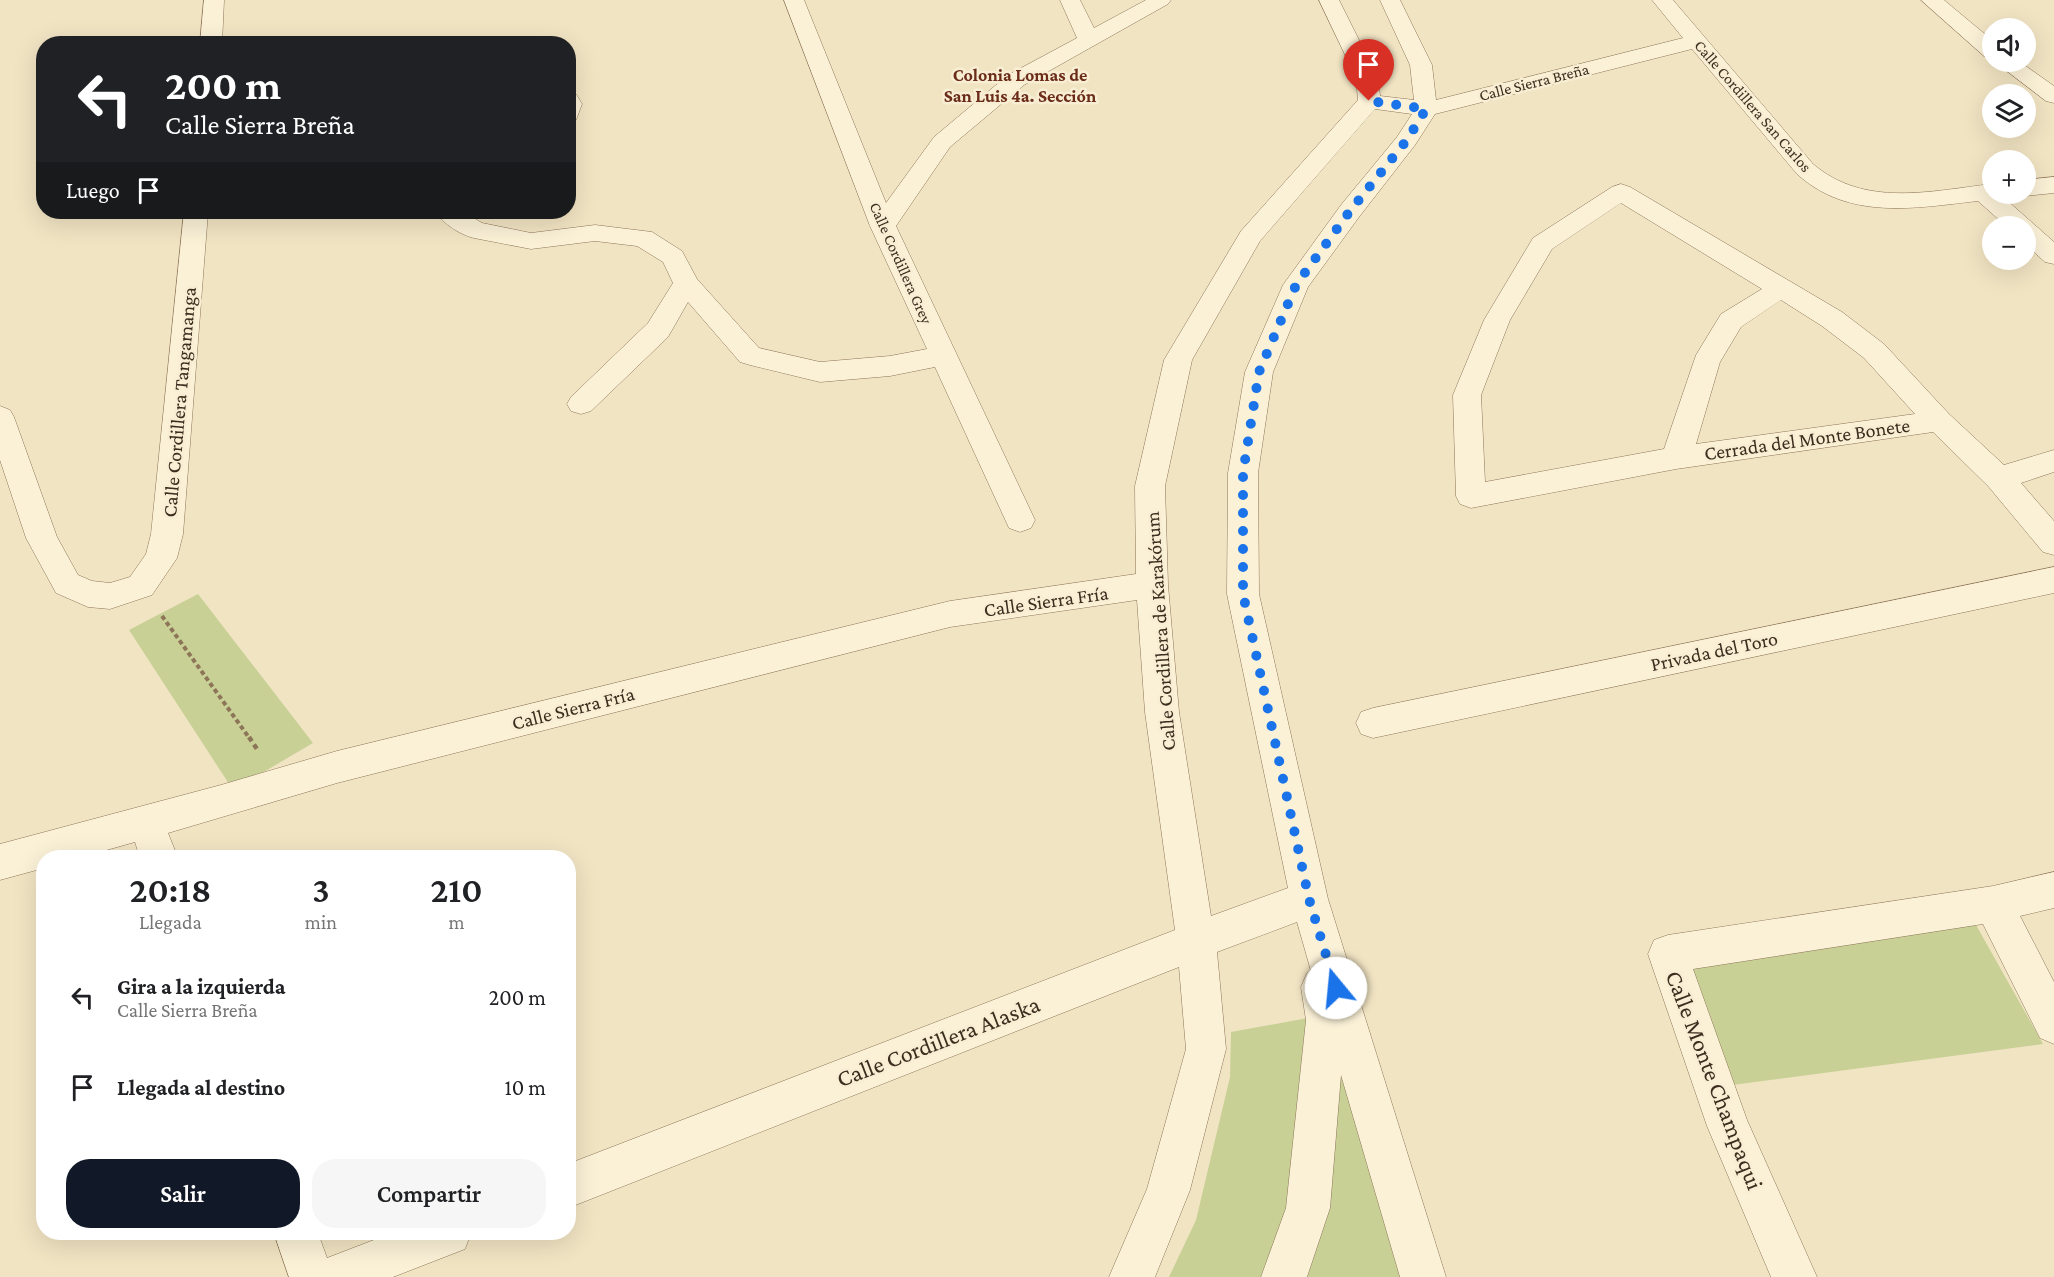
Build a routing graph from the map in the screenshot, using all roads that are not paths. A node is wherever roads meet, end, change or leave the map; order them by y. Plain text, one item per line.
1 (214, 0) edge
2 (794, 0) edge
3 (1070, 0) edge
4 (1161, 0) edge
5 (1329, 0) edge
6 (1390, 0) edge
7 (1662, 0) edge
8 (1931, 0) edge
9 (212, 36) edge
10 (1089, 39) junction
11 (1697, 41) junction
12 (1982, 43) edge
13 (2020, 72) edge
14 (2054, 96) edge
15 (1369, 101) junction
16 (1426, 109) junction
17 (2054, 185) edge
18 (2036, 187) edge
19 (1982, 193) edge
20 (2000, 204) edge
21 (2011, 216) edge
22 (195, 219) edge
23 (458, 219) edge
24 (883, 226) junction
25 (2036, 240) edge
26 (2054, 256) edge
27 (686, 283) junction
28 (1780, 289) junction
29 (943, 356) junction
30 (581, 404) dead end
31 (0, 417) edge
32 (1939, 421) junction
33 (1676, 458) junction
34 (2054, 461) edge
35 (1999, 478) junction
36 (1020, 520) dead end
37 (2054, 543) edge
38 (2054, 579) edge
39 (1152, 585) junction
40 (1373, 723) dead end
41 (146, 823) junction
42 (45, 850) edge
43 (156, 850) edge
44 (36, 852) edge
45 (0, 862) edge
46 (2054, 890) edge
47 (1309, 899) junction
48 (1993, 904) junction
49 (1196, 940) junction
50 (2054, 1024) edge
51 (576, 1183) edge
52 (299, 1240) edge
53 (431, 1240) edge
54 (312, 1277) edge
55 (336, 1277) edge
56 (1132, 1277) edge
57 (1284, 1277) edge
58 (1423, 1277) edge
59 (1794, 1277) edge

1 - 9 street
2 - 24 street, Calle Cordillera Grey
3 - 10 street
4 - 10 street
5 - 15 street
6 - 16 street
7 - 11 street, Calle Cordillera San Carlos
8 - 12 street
10 - 24 street
11 - 16 street, Calle Sierra Breña
11 - 19 street, Calle Cordillera San Carlos
13 - 14 street
15 - 16 street, Calle Sierra Breña
15 - 39 street, Calle Cordillera de Karakórum
16 - 47 street
17 - 18 street
20 - 21 street, Calle Cordillera San Carlos
22 - 31 street, Calle Cordillera Tangamanga
23 - 27 street
24 - 29 street, Calle Cordillera Grey
25 - 26 street
27 - 29 street
27 - 30 street
28 - 32 street, Cerrada del Monte Bonete
28 - 33 street, Cerrada del Monte Bonete
28 - 33 street, Cerrada del Monte Bonete
29 - 36 street, Calle Cordillera Grey
32 - 33 street, Cerrada del Monte Bonete
32 - 35 street, Cerrada del Monte Bonete
34 - 35 street
35 - 37 street, Cerrada del Monte Bonete
38 - 40 street, Privada del Toro
39 - 41 street, Calle Sierra Fría
39 - 49 street, Calle Cordillera de Karakórum
41 - 42 street, Calle Sierra Fría
41 - 43 street
44 - 45 street, Calle Sierra Fría
46 - 48 street, Calle Monte Champaqui
47 - 49 street, Calle Cordillera Alaska
47 - 57 street
47 - 58 street
48 - 50 street
48 - 59 street, Calle Monte Champaqui
49 - 51 street, Calle Cordillera Alaska
49 - 56 street, Calle Cordillera de Karakórum
52 - 54 street
53 - 55 street

